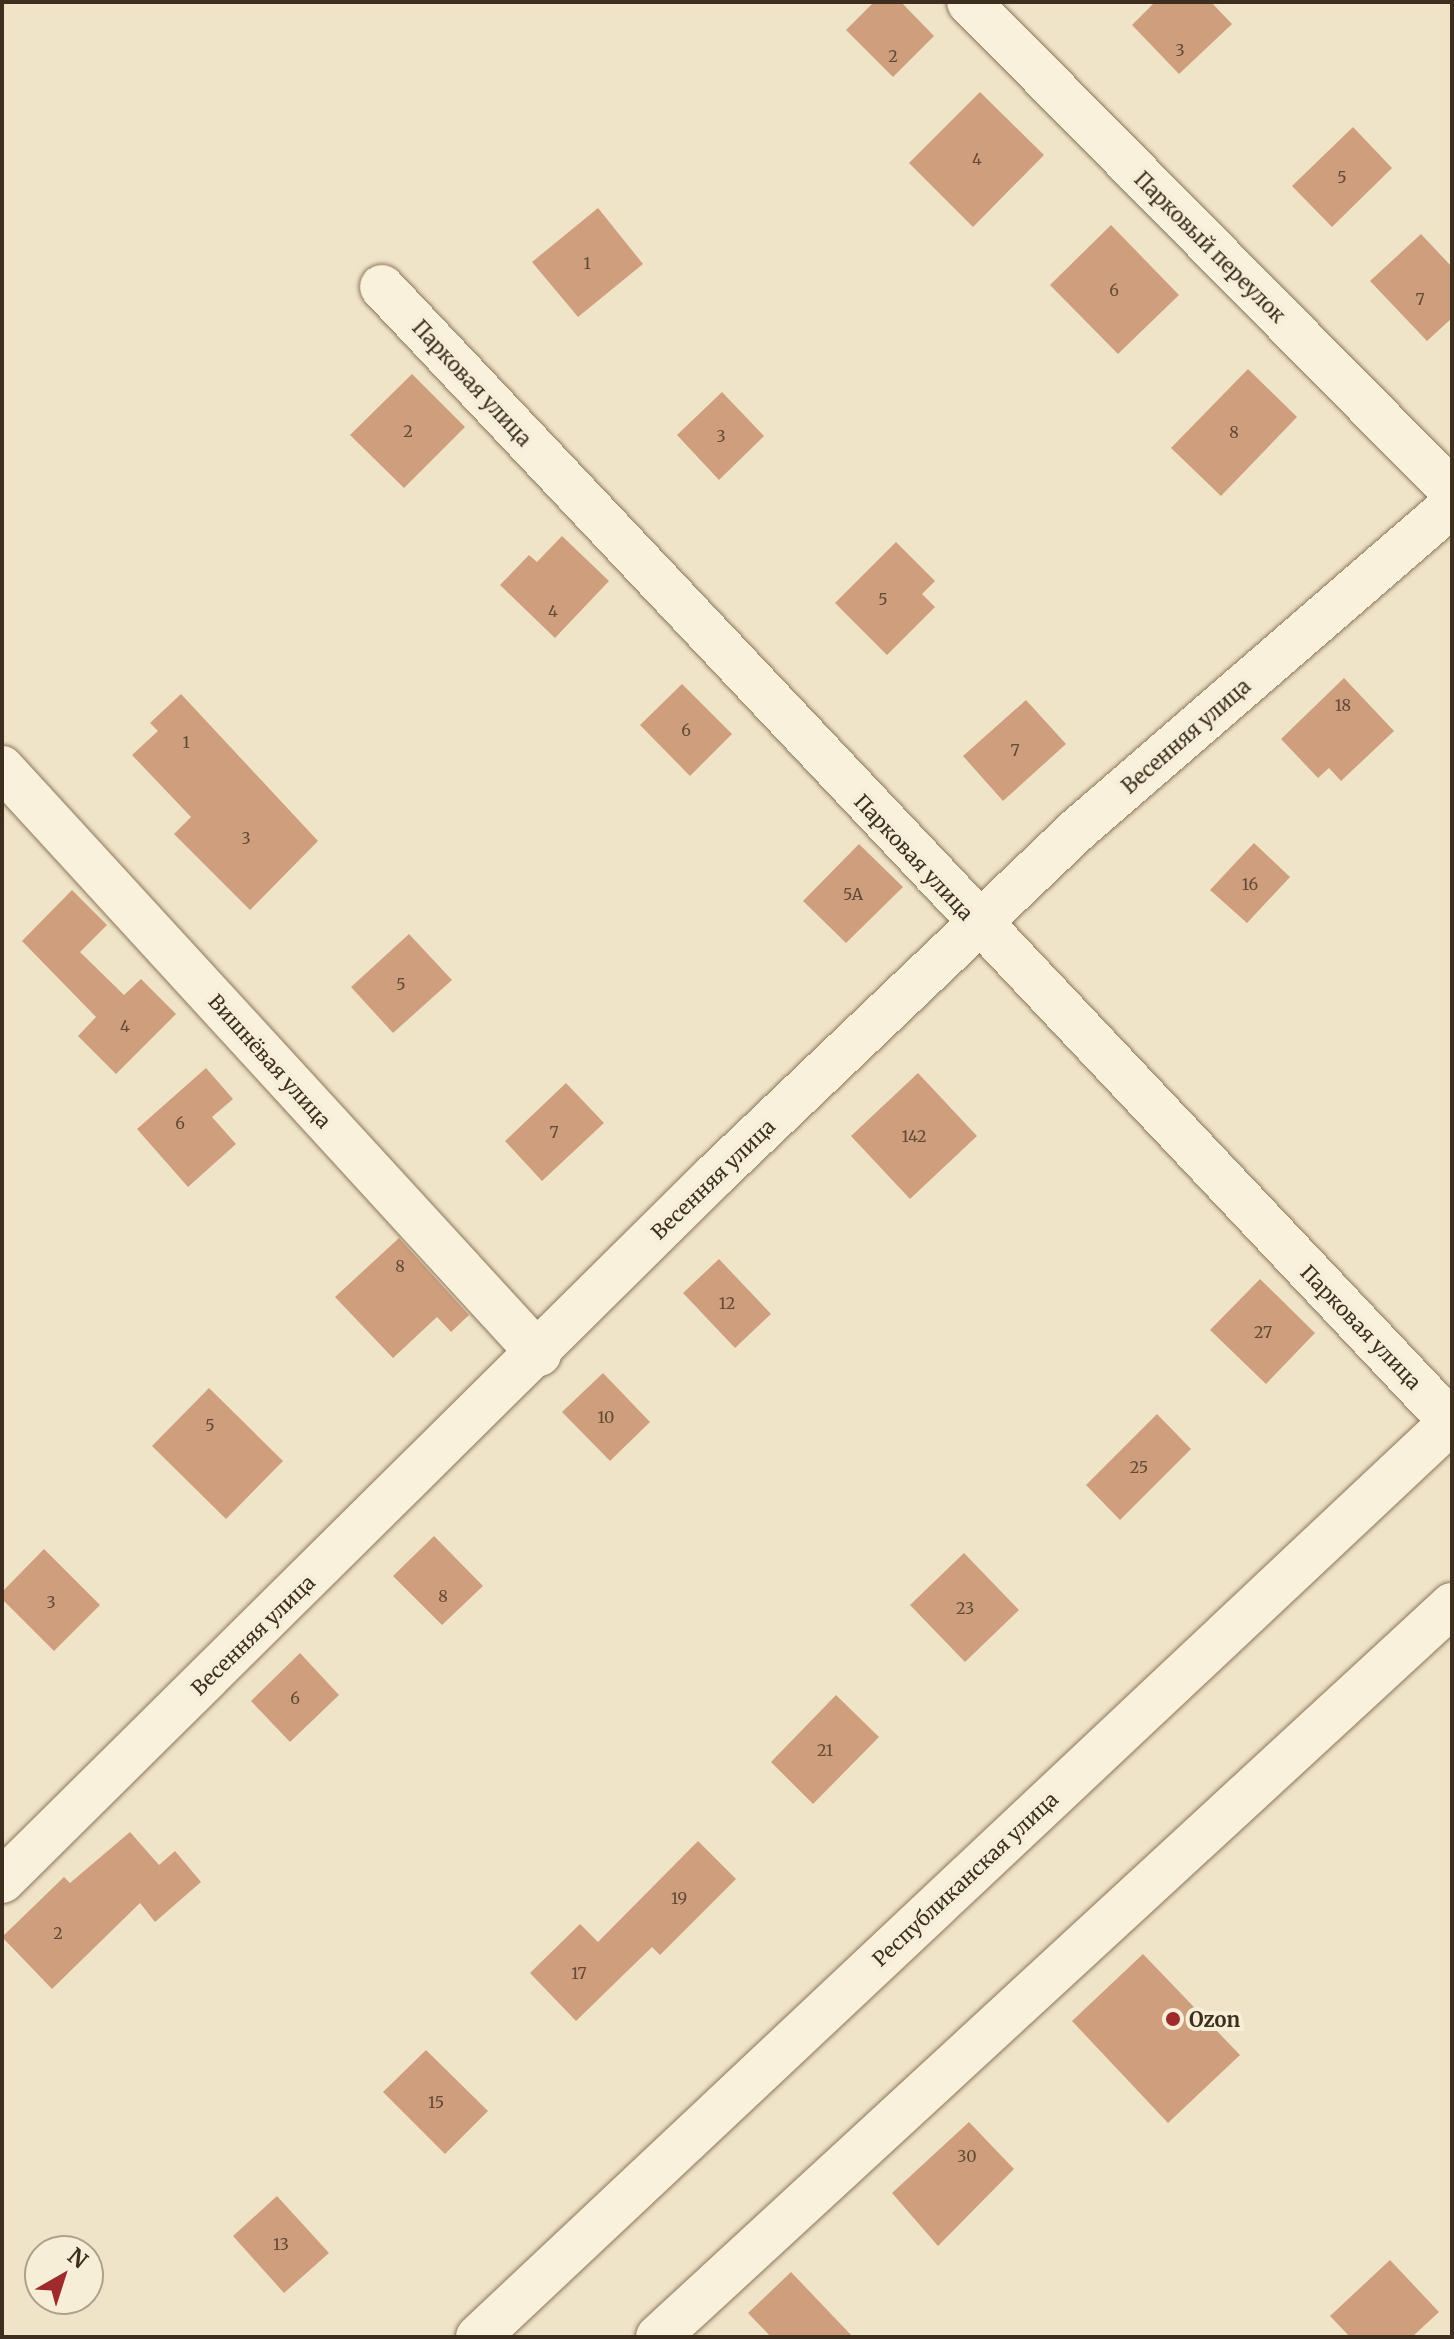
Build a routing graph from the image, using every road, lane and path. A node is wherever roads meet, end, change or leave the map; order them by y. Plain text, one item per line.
1 (969, 2) edge
2 (382, 287) dead end
3 (1452, 491) edge
4 (1452, 505) edge
5 (2, 768) edge
6 (978, 926) junction
7 (539, 1354) junction
8 (1452, 1422) edge
9 (1452, 1605) edge
10 (2, 1881) edge
11 (478, 2337) edge
12 (658, 2337) edge

1 - 3 street, Парковый переулок
2 - 6 street, Парковая улица
4 - 6 street, Весенняя улица
5 - 7 street, Вишнёвая улица
6 - 7 street, Весенняя улица
6 - 8 street, Парковая улица
7 - 10 street, Весенняя улица
8 - 11 street, Республиканская улица
9 - 12 street

